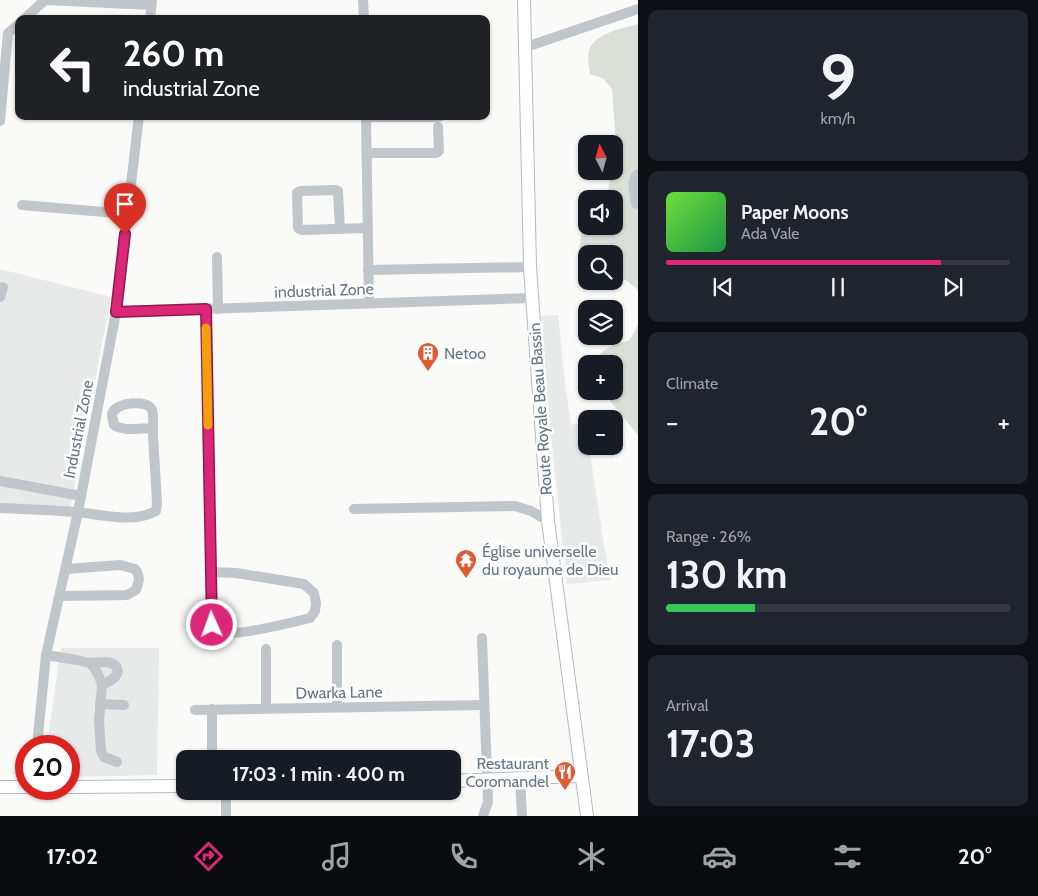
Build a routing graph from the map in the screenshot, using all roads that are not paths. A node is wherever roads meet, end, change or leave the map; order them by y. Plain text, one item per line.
1 (364, 0) edge
2 (524, 0) edge
3 (151, 3) edge
4 (638, 9) edge
5 (28, 15) edge
6 (364, 15) edge
7 (15, 27) edge
8 (526, 47) junction
9 (0, 120) edge
10 (139, 120) edge
11 (366, 120) edge
12 (440, 121) edge
13 (367, 153) junction
14 (22, 205) dead end
15 (128, 214) junction
16 (368, 228) junction
17 (340, 229) junction
18 (217, 257) dead end
19 (530, 267) junction
20 (368, 270) junction
21 (533, 298) junction
22 (369, 303) junction
23 (206, 309) junction
24 (218, 309) junction
25 (116, 312) junction
26 (153, 428) dead end
27 (0, 481) edge
28 (81, 496) junction
29 (0, 508) edge
30 (354, 509) dead end
31 (78, 512) junction
32 (548, 521) junction
33 (66, 568) junction
34 (211, 572) junction
35 (60, 596) junction
36 (482, 638) dead end
37 (337, 645) dead end
38 (266, 649) dead end
39 (46, 655) junction
40 (90, 663) junction
41 (102, 685) junction
42 (100, 704) junction
43 (124, 705) dead end
44 (484, 705) junction
45 (337, 707) junction
46 (266, 708) junction
47 (212, 709) junction
48 (195, 710) dead end
49 (38, 735) edge
50 (212, 750) edge
51 (117, 762) dead end
52 (581, 776) junction
53 (520, 779) junction
54 (487, 780) junction
55 (461, 781) edge
56 (176, 786) edge
57 (0, 787) edge
58 (15, 787) edge
59 (80, 787) edge
60 (226, 800) edge
61 (226, 816) edge
62 (483, 816) edge
63 (522, 816) edge
64 (587, 816) edge

1 - 6 street
2 - 8 main road, Route Royale Beau Bassin
3 - 5 street
4 - 8 street
7 - 9 street
8 - 19 main road, Route Royale Beau Bassin
10 - 15 street, Industrial Zone
11 - 13 street, Industrial Zone
12 - 13 street
13 - 16 street, Industrial Zone
14 - 15 street
15 - 25 street, Industrial Zone
16 - 17 street
16 - 20 street, Industrial Zone
17 - 17 street
18 - 24 street
19 - 20 street
19 - 21 main road, Route Royale Beau Bassin
20 - 22 street, Industrial Zone
21 - 22 street, industrial Zone
21 - 32 main road, Route Royale Beau Bassin
22 - 24 street, industrial Zone
23 - 24 street, industrial Zone
23 - 25 street, industrial Zone
23 - 34 street
25 - 28 street, Industrial Zone
26 - 31 street
27 - 28 street
28 - 31 street, Industrial Zone
29 - 31 street
30 - 32 street
31 - 33 street, Industrial Zone
32 - 52 main road, Route Royale Beau Bassin
33 - 35 street, Industrial Zone
33 - 35 street
34 - 34 street
35 - 39 street, Industrial Zone
36 - 44 street
37 - 45 street
38 - 46 street
39 - 40 street
39 - 49 street, Industrial Zone
40 - 41 street
40 - 41 street
41 - 42 street
42 - 43 street
42 - 51 street
44 - 45 street, Dwarka Lane
44 - 54 street
45 - 46 street, Dwarka Lane
46 - 47 street, Dwarka Lane
47 - 48 street, Dwarka Lane
47 - 50 street
52 - 53 main road
52 - 64 main road, Route Royale Beau Bassin
53 - 54 main road
53 - 63 street
54 - 55 main road
54 - 62 street
56 - 59 main road
57 - 58 main road
60 - 61 street

